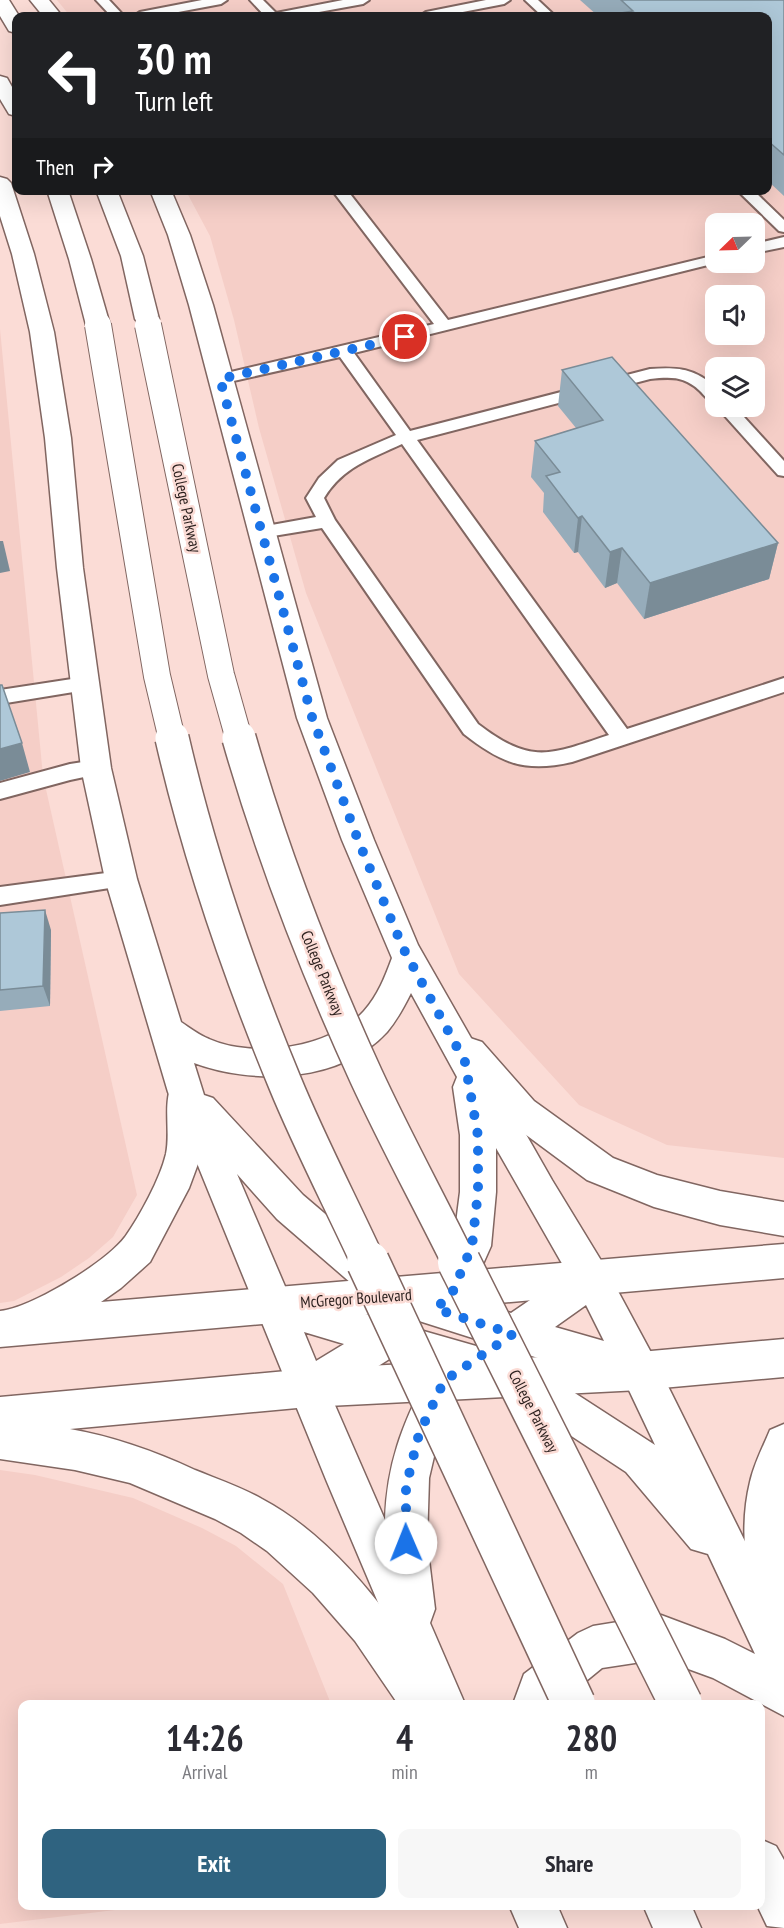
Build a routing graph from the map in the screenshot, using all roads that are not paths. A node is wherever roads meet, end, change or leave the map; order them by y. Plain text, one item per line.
1 (39, 0) edge
2 (102, 0) edge
3 (221, 0) edge
4 (256, 0) edge
5 (504, 0) edge
6 (531, 0) edge
7 (0, 1) edge
8 (355, 1) edge
9 (50, 12) edge
10 (114, 12) edge
11 (160, 12) edge
12 (268, 12) edge
13 (300, 12) edge
14 (446, 12) edge
15 (544, 12) edge
16 (12, 20) edge
17 (0, 82) edge
18 (12, 103) edge
19 (0, 183) edge
20 (59, 195) edge
21 (108, 195) edge
22 (162, 195) edge
23 (343, 195) edge
24 (749, 195) edge
25 (6, 217) edge
26 (784, 228) edge
27 (784, 242) edge
28 (765, 246) edge
29 (705, 262) edge
30 (445, 327) junction
31 (344, 351) junction
32 (220, 379) junction
33 (705, 386) edge
34 (734, 417) edge
35 (405, 438) junction
36 (784, 471) edge
37 (327, 521) junction
38 (261, 532) junction
39 (85, 684) junction
40 (784, 685) edge
41 (0, 697) edge
42 (622, 738) junction
43 (96, 768) junction
44 (0, 791) edge
45 (122, 879) junction
46 (0, 896) edge
47 (408, 958) junction
48 (432, 1003) junction
49 (167, 1031) junction
50 (465, 1062) junction
51 (185, 1092) junction
52 (784, 1219) edge
53 (784, 1262) edge
54 (592, 1279) junction
55 (394, 1296) junction
56 (445, 1300) junction
57 (273, 1305) junction
58 (9, 1328) edge
59 (513, 1334) junction
60 (388, 1339) junction
61 (784, 1358) edge
62 (640, 1371) junction
63 (457, 1372) junction
64 (516, 1377) junction
65 (308, 1388) junction
66 (0, 1416) edge
67 (0, 1439) edge
68 (784, 1444) edge
69 (735, 1567) junction
70 (784, 1635) edge
71 (424, 1664) junction
72 (784, 1666) edge
73 (784, 1694) edge
74 (421, 1700) edge
75 (441, 1700) edge
76 (536, 1700) edge
77 (572, 1700) edge
78 (679, 1700) edge
79 (765, 1872) edge
80 (784, 1909) edge
81 (535, 1910) edge
82 (669, 1910) edge
83 (543, 1928) edge
84 (677, 1928) edge

1 - 9 main road
2 - 10 lane
3 - 11 lane
4 - 12 lane
5 - 14 lane
6 - 15 lane
7 - 16 main road
8 - 13 lane
17 - 18 main road
19 - 25 main road
20 - 77 main road, bridge
21 - 78 main road, College Parkway, bridge
22 - 32 main road
23 - 30 lane
24 - 26 lane
25 - 39 main road
27 - 28 lane
29 - 30 lane
30 - 31 lane
31 - 32 lane
31 - 35 lane
32 - 38 main road
33 - 35 lane
34 - 36 lane
35 - 37 lane
35 - 42 lane
37 - 38 lane
37 - 42 lane
38 - 47 main road
39 - 41 lane
39 - 43 main road
40 - 42 lane
43 - 44 lane
43 - 45 main road
45 - 46 lane
45 - 49 main road
47 - 48 main road
47 - 49 main road
48 - 50 main road
48 - 52 main road
49 - 51 main road
50 - 54 main road
50 - 56 main road
51 - 55 main road
51 - 57 main road
51 - 58 main road
53 - 54 main road
54 - 56 main road
54 - 59 main road
54 - 62 main road
55 - 56 main road
55 - 57 main road, McGregor Boulevard
56 - 59 main road
56 - 60 main road
57 - 58 main road, McGregor Boulevard
57 - 60 main road
57 - 65 main road
59 - 62 main road
59 - 63 main road
60 - 63 main road
60 - 65 main road
61 - 62 main road
62 - 64 main road
62 - 69 main road
63 - 64 main road
63 - 65 main road
63 - 71 main road
64 - 69 main road
65 - 66 main road
65 - 71 main road
67 - 74 main road
68 - 70 main road
69 - 72 main road
71 - 75 main road
73 - 76 main road
79 - 80 main road
81 - 83 main road
82 - 84 main road

